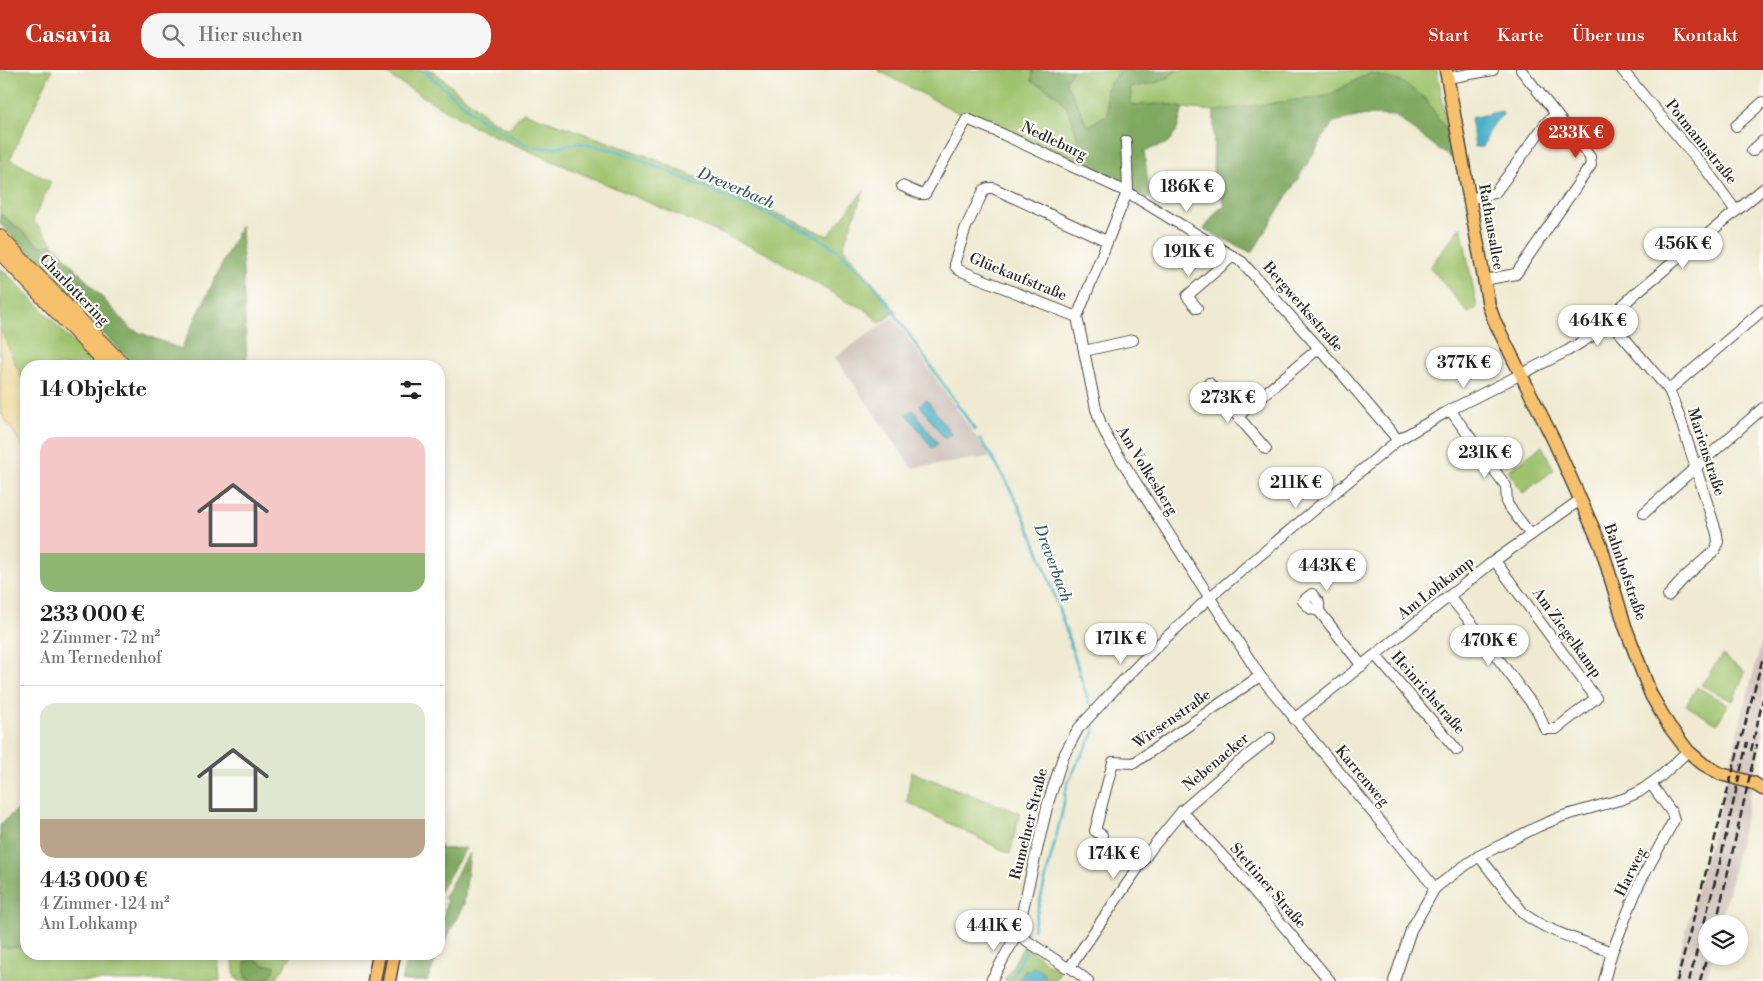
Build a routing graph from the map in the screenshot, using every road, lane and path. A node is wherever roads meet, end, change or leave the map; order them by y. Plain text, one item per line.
1 (1493, 70) edge
2 (1521, 70) edge
3 (1622, 70) edge
4 (1447, 74) edge
5 (1763, 102) edge
6 (1556, 114) junction
7 (1736, 126) dead end
8 (1126, 140) dead end
9 (1763, 141) edge
10 (1752, 151) dead end
11 (902, 186) dead end
12 (1763, 189) edge
13 (1127, 192) junction
14 (1469, 199) junction
15 (1736, 211) junction
16 (0, 237) edge
17 (1107, 241) junction
18 (0, 252) edge
19 (1233, 256) junction
20 (1484, 280) junction
21 (1197, 308) dead end
22 (1763, 310) edge
23 (1077, 317) junction
24 (1608, 319) junction
25 (1134, 340) dead end
26 (1319, 348) junction
27 (1084, 351) junction
28 (102, 360) edge
29 (118, 360) edge
30 (1522, 374) junction
31 (1209, 383) dead end
32 (1669, 390) junction
33 (1763, 408) edge
34 (1450, 410) junction
35 (1238, 416) junction
36 (1398, 440) junction
37 (1266, 449) dead end
38 (1695, 466) junction
39 (1580, 500) junction
40 (1644, 513) dead end
41 (1531, 535) junction
42 (1495, 561) junction
43 (1449, 596) junction
44 (1668, 596) dead end
45 (1210, 597) junction
46 (1319, 611) dead end
47 (1376, 656) junction
48 (1362, 666) junction
49 (1260, 676) junction
50 (1294, 718) junction
51 (1270, 738) dead end
52 (1457, 750) dead end
53 (1688, 751) junction
54 (1651, 784) junction
55 (1763, 789) edge
56 (1182, 811) junction
57 (1102, 835) dead end
58 (1479, 856) junction
59 (1436, 888) junction
60 (1017, 934) junction
61 (1612, 952) junction
62 (378, 960) edge
63 (393, 960) edge
64 (1070, 967) junction
65 (374, 981) edge
66 (389, 981) edge
67 (991, 981) edge
68 (1088, 981) edge
69 (1330, 981) edge
70 (1394, 981) edge
71 (1604, 981) edge

1 - 4 street, Rathausallee
2 - 6 street
3 - 15 street, Potmannstraße
4 - 14 main road, Rathausallee
5 - 7 street
6 - 14 street
6 - 20 street
8 - 13 street
9 - 10 street
11 - 13 street, Nedleburg
12 - 15 street, Rumelner Straße
13 - 17 street
13 - 19 street, Nedleburg
14 - 20 main road, Rathausallee
15 - 24 street, Rumelner Straße
16 - 29 highway, Charlottering
17 - 23 street
17 - 23 street, Glückaufstraße
18 - 28 highway, Charlottering
19 - 21 street
19 - 26 street, Bergwerksstraße
20 - 30 main road, Rathausallee
22 - 32 street
23 - 27 street, Am Volkesberg
24 - 30 street, Rumelner Straße
24 - 32 street, Marienstraße
25 - 27 street
26 - 35 street
26 - 36 street, Bergwerksstraße
27 - 45 street, Am Volkesberg
30 - 34 street, Rumelner Straße
30 - 39 main road, Bahnhofstraße
31 - 35 street
32 - 38 street, Marienstraße
33 - 38 street
34 - 36 street, Rumelner Straße
34 - 41 street
35 - 37 street
36 - 45 street, Rumelner Straße
38 - 40 street
38 - 44 street, Marienstraße
39 - 41 street, Am Lohkamp
39 - 53 main road, Bahnhofstraße
41 - 42 street, Am Lohkamp
42 - 43 street, Am Lohkamp
42 - 43 street, Am Ziegelkamp
43 - 47 street, Am Lohkamp
45 - 49 street, Karrenweg
45 - 60 street, Rumelner Straße
46 - 48 street
47 - 48 street, Am Lohkamp
47 - 52 street, Heinrichstraße
48 - 50 street, Am Lohkamp
49 - 50 street, Karrenweg
49 - 57 street, Wiesenstraße
50 - 59 street, Karrenweg
51 - 56 street, Nebenacker
53 - 54 street
53 - 55 main road, Bahnhofstraße
54 - 58 street
54 - 61 street, Harweg
56 - 64 street, Nebenacker
56 - 69 street, Stettiner Straße
58 - 59 street
58 - 61 street
59 - 70 street
60 - 64 street
60 - 67 street, Rumelner Straße
61 - 71 street, Harweg
62 - 65 main road
63 - 66 main road
64 - 68 street

